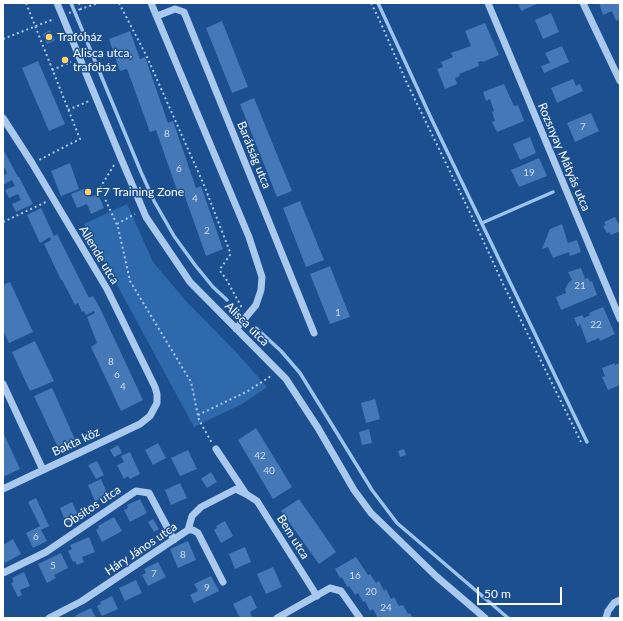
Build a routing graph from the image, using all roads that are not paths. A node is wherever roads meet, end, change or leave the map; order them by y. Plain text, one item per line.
1 (57, 3) edge
2 (151, 3) edge
3 (488, 3) edge
4 (583, 3) edge
5 (157, 16) junction
6 (620, 81) edge
7 (3, 118) edge
8 (620, 319) edge
9 (236, 329) junction
10 (314, 333) dead end
11 (3, 384) edge
12 (154, 410) joint
13 (216, 449) road end
14 (43, 470) junction
15 (3, 489) edge
16 (246, 494) junction
17 (188, 530) junction
18 (174, 540) junction
19 (3, 574) edge
20 (223, 582) dead end
21 (317, 596) junction
22 (620, 600) edge
23 (49, 618) edge
24 (277, 618) edge
25 (360, 618) edge
26 (485, 618) edge
27 (606, 618) edge

1 - 9 street, Alisca utca
2 - 5 street
3 - 8 street, Rozsnyay Mátyás utca
4 - 6 street
5 - 9 street
5 - 10 street, Barátság utca
7 - 12 street, Allende utca
9 - 26 street, Alisca utca
11 - 14 street
12 - 14 street, Bakta köz
13 - 16 street, Bem utca
14 - 15 street, Bakta köz
16 - 17 street
16 - 21 street, Bem utca
17 - 18 street, Háry János utca
17 - 20 street, Háry János utca
18 - 19 street, Obsitos utca
18 - 23 street, Háry János utca
21 - 24 street
21 - 25 street
22 - 27 street

